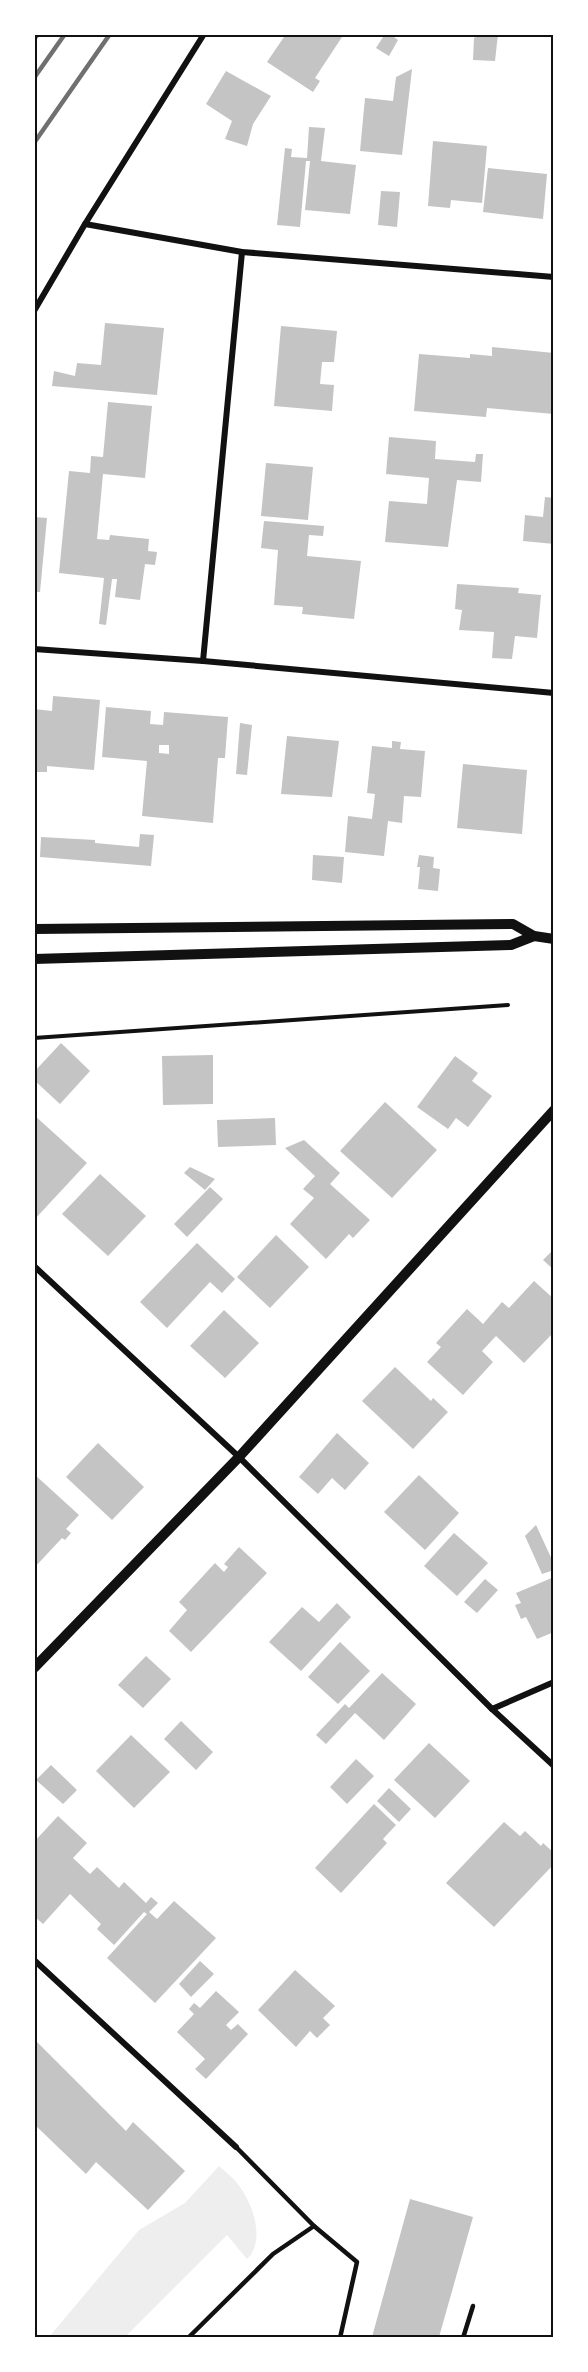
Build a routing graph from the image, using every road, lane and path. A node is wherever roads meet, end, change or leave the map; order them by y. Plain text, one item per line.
1 (204, 34) edge
2 (85, 224) junction
3 (242, 252) junction
4 (554, 277) edge
5 (34, 311) edge
6 (34, 649) edge
7 (203, 661) junction
8 (554, 693) edge
9 (34, 929) edge
10 (534, 936) junction
11 (554, 939) edge
12 (34, 959) edge
13 (508, 1005) dead end
14 (34, 1038) edge
15 (554, 1110) edge
16 (34, 1266) edge
17 (239, 1457) junction
18 (34, 1668) edge
19 (554, 1682) edge
20 (492, 1709) junction
21 (554, 1766) edge
22 (34, 1960) edge
23 (236, 2147) joint
24 (314, 2226) junction
25 (473, 2306) dead end
26 (188, 2337) edge
27 (339, 2337) edge
28 (463, 2337) edge

1 - 2 street
2 - 3 street
2 - 5 street
3 - 4 street
3 - 7 street
6 - 7 street
7 - 8 street
9 - 10 street
10 - 11 street
10 - 12 street
13 - 14 path
15 - 17 street
16 - 17 street
17 - 18 street
17 - 20 street
19 - 20 street
20 - 21 street
22 - 23 street
23 - 24 lane
24 - 26 lane
24 - 27 lane
25 - 28 lane

